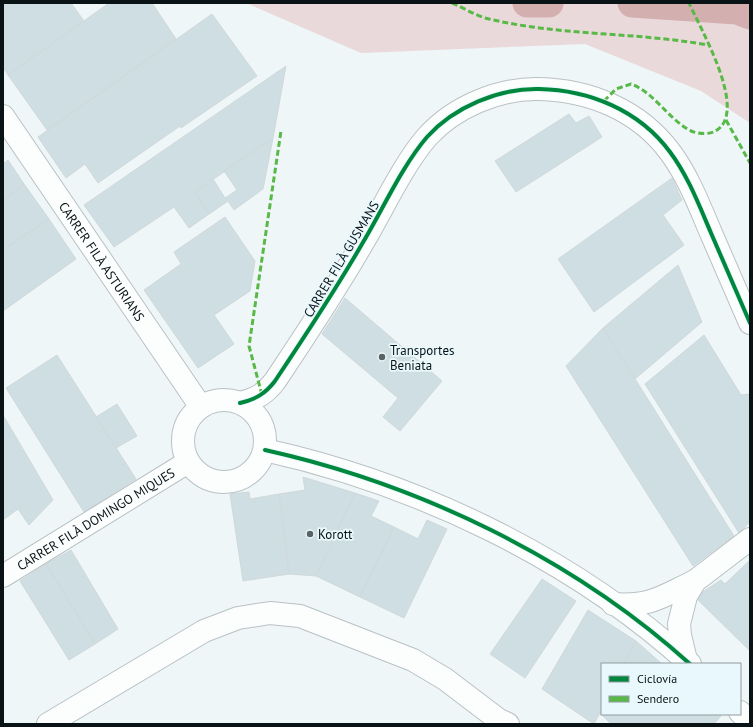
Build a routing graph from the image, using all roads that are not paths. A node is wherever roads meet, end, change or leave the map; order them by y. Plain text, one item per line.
1 (3, 116) edge
2 (750, 323) edge
3 (240, 403) junction
4 (201, 406) junction
5 (265, 450) junction
6 (188, 462) junction
7 (750, 539) edge
8 (3, 576) edge
9 (694, 581) junction
10 (613, 604) junction
11 (688, 662) edge
12 (741, 713) edge
13 (750, 722) edge
14 (48, 724) edge
15 (508, 724) edge

1 - 4 street, CARRER FILÀ ASTURIANS
2 - 3 street, CARRER FILÀ GUSMANS
3 - 4 street
3 - 5 street
4 - 6 street
5 - 6 street
5 - 10 street
6 - 8 street, CARRER FILÀ DOMINGO MIQUES
7 - 9 street
9 - 10 street
9 - 11 street
10 - 11 street
12 - 13 street
14 - 15 street

